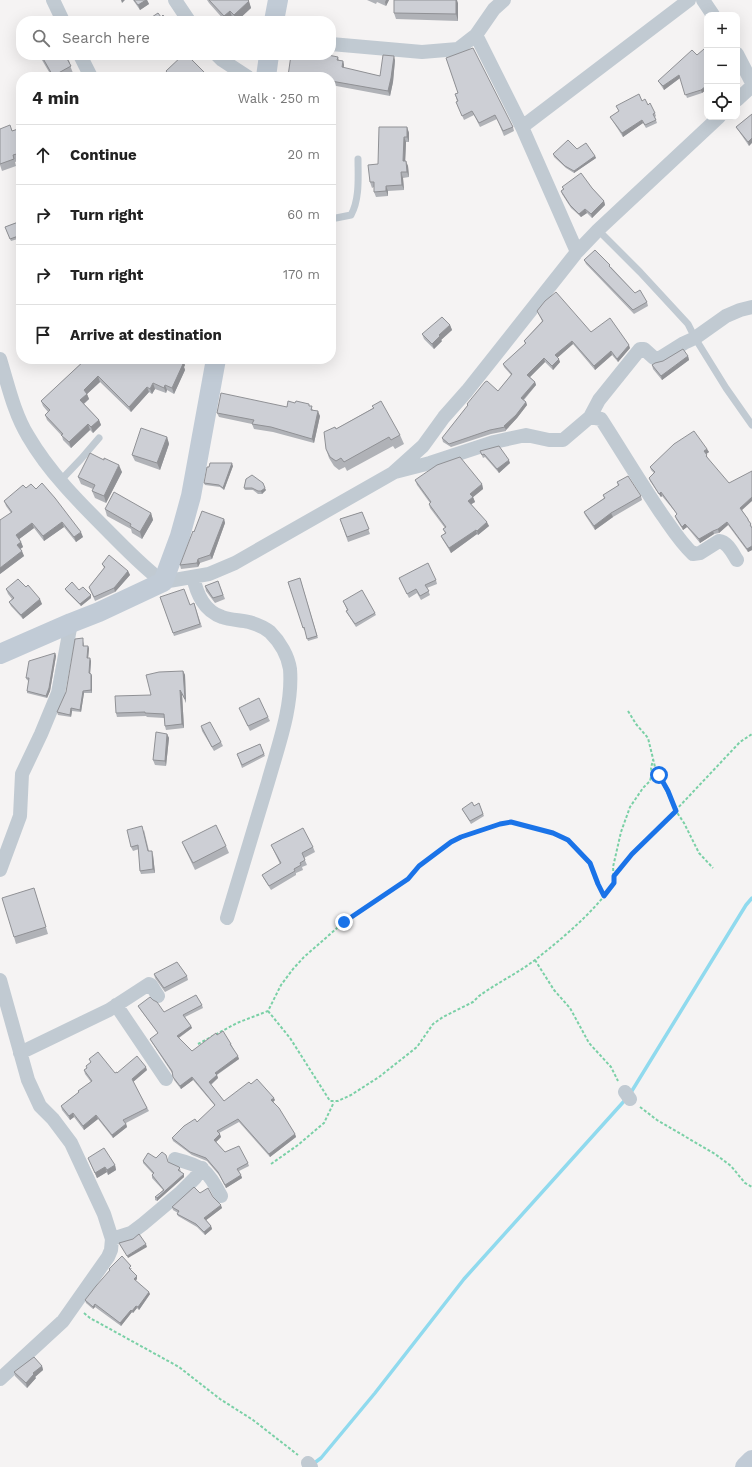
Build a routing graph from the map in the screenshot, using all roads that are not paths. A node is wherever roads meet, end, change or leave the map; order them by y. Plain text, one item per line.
1 (53, 0) edge
2 (175, 0) edge
3 (278, 0) edge
4 (504, 0) edge
5 (689, 0) edge
6 (703, 0) edge
7 (711, 12) edge
8 (61, 16) edge
9 (186, 16) edge
10 (275, 16) edge
11 (476, 35) junction
12 (336, 44) edge
13 (82, 60) edge
14 (222, 60) edge
15 (268, 60) edge
16 (740, 60) edge
17 (88, 72) edge
18 (240, 72) edge
19 (267, 72) edge
20 (752, 85) edge
21 (740, 97) edge
22 (716, 120) edge
23 (522, 127) junction
24 (358, 159) dead end
25 (336, 218) edge
26 (598, 230) junction
27 (576, 252) junction
28 (752, 307) edge
29 (695, 338) junction
30 (0, 359) edge
31 (215, 364) edge
32 (590, 416) junction
33 (752, 425) edge
34 (99, 438) dead end
35 (393, 473) junction
36 (60, 481) junction
37 (737, 560) dead end
38 (193, 577) junction
39 (163, 582) junction
40 (71, 623) junction
41 (0, 654) edge
42 (0, 870) edge
43 (227, 918) dead end
44 (0, 980) edge
45 (158, 996) dead end
46 (116, 1005) junction
47 (20, 1053) junction
48 (166, 1079) dead end
49 (175, 1159) dead end
50 (202, 1168) junction
51 (221, 1196) dead end
52 (112, 1239) junction
53 (0, 1379) edge
54 (752, 1460) edge
55 (745, 1467) edge

1 - 8 street
2 - 9 street
3 - 10 street
4 - 11 street
5 - 23 street
6 - 7 street
11 - 12 street
11 - 23 street
13 - 17 street
14 - 18 street
15 - 19 street
16 - 20 street
20 - 21 street
22 - 26 street
23 - 27 street
24 - 25 lane
26 - 27 street
26 - 29 lane
27 - 35 street
28 - 29 street
29 - 32 street
29 - 33 lane
30 - 36 street
31 - 39 street
32 - 35 street
32 - 37 street
34 - 36 lane
35 - 38 street
36 - 39 street
38 - 39 street
38 - 43 street
39 - 40 street
40 - 41 street
40 - 42 street
44 - 47 street
45 - 46 street
46 - 47 street
46 - 48 street
47 - 52 street
49 - 50 street
50 - 51 street
50 - 52 street
52 - 53 street
54 - 55 street

